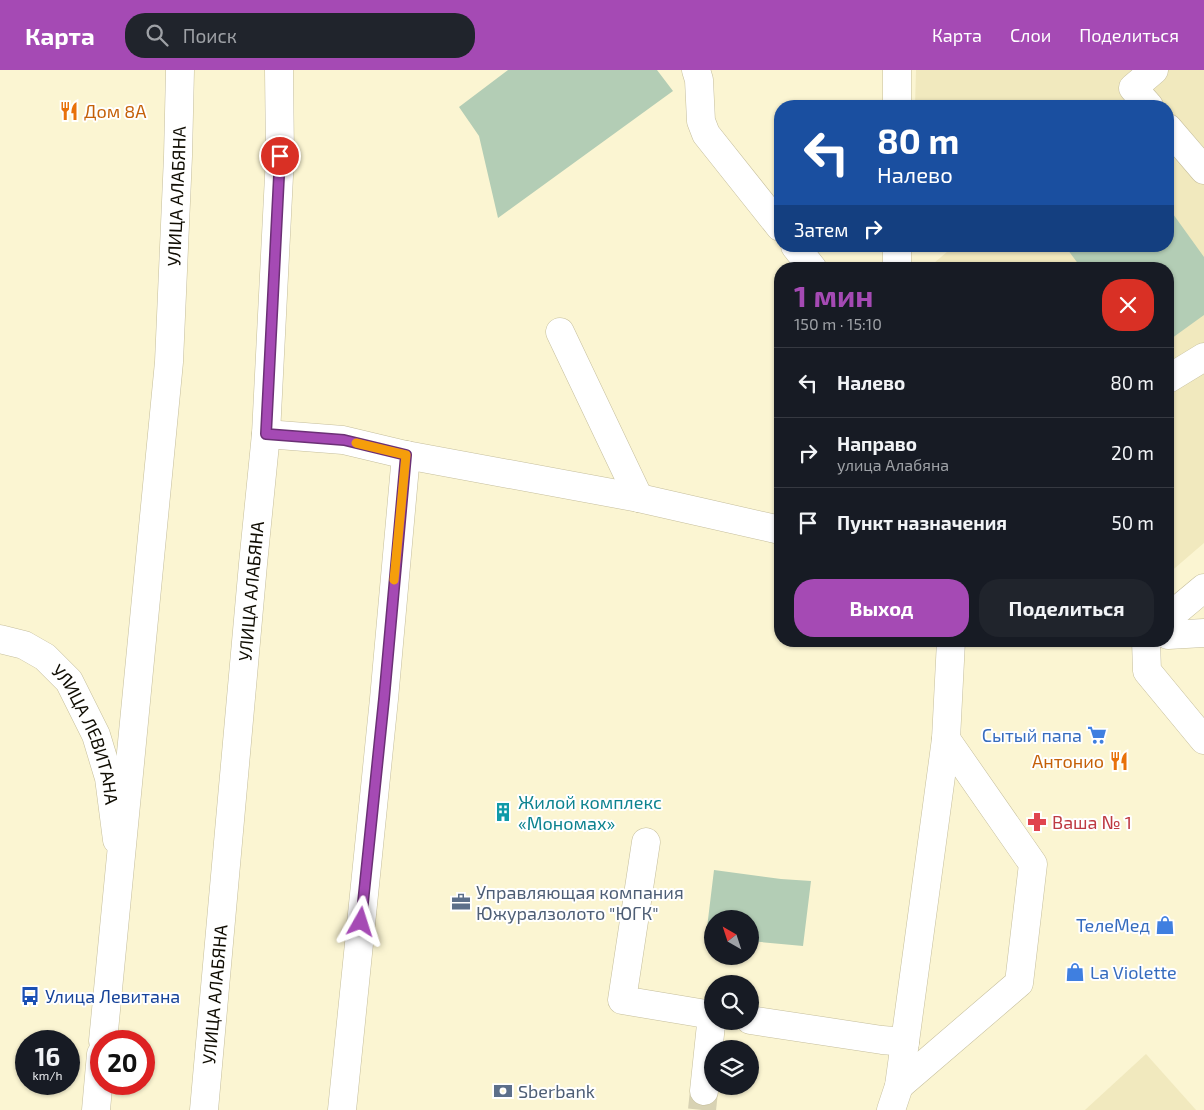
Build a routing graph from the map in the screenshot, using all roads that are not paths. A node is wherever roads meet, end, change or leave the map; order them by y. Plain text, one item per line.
1 (180, 70) edge
2 (279, 70) edge
3 (696, 70) edge
4 (897, 70) edge
5 (1154, 70) edge
6 (897, 100) edge
7 (1144, 100) edge
8 (1174, 135) edge
9 (1204, 170) edge
10 (774, 219) edge
11 (800, 252) edge
12 (808, 262) edge
13 (560, 332) dead end
14 (1204, 357) edge
15 (1174, 375) edge
16 (266, 434) junction
17 (406, 455) junction
18 (639, 498) junction
19 (774, 529) edge
20 (1204, 588) edge
21 (1174, 613) edge
22 (1204, 633) edge
23 (1174, 635) edge
24 (0, 639) edge
25 (952, 647) edge
26 (1146, 647) edge
27 (946, 739) junction
28 (1204, 740) edge
29 (646, 842) dead end
30 (120, 866) junction
31 (704, 1014) edge
32 (759, 1021) edge
33 (103, 1030) edge
34 (905, 1042) junction
35 (97, 1095) edge
36 (895, 1098) edge
37 (96, 1110) edge
38 (204, 1110) edge
39 (342, 1110) edge

1 - 30 main road, УЛИЦА АЛАБЯНА
2 - 16 main road, УЛИЦА АЛАБЯНА
3 - 10 main road
4 - 6 main road
5 - 7 main road
8 - 9 main road
11 - 12 main road
13 - 18 main road
14 - 15 main road
16 - 17 main road
16 - 38 main road, УЛИЦА АЛАБЯНА
17 - 18 main road
17 - 39 main road
18 - 19 main road
20 - 21 main road
22 - 23 main road
24 - 30 main road, УЛИЦА ЛЕВИТАНА
25 - 27 main road
26 - 28 main road
27 - 34 main road
27 - 36 main road
29 - 31 main road
30 - 33 main road, УЛИЦА АЛАБЯНА
32 - 34 main road
34 - 36 main road
35 - 37 main road

